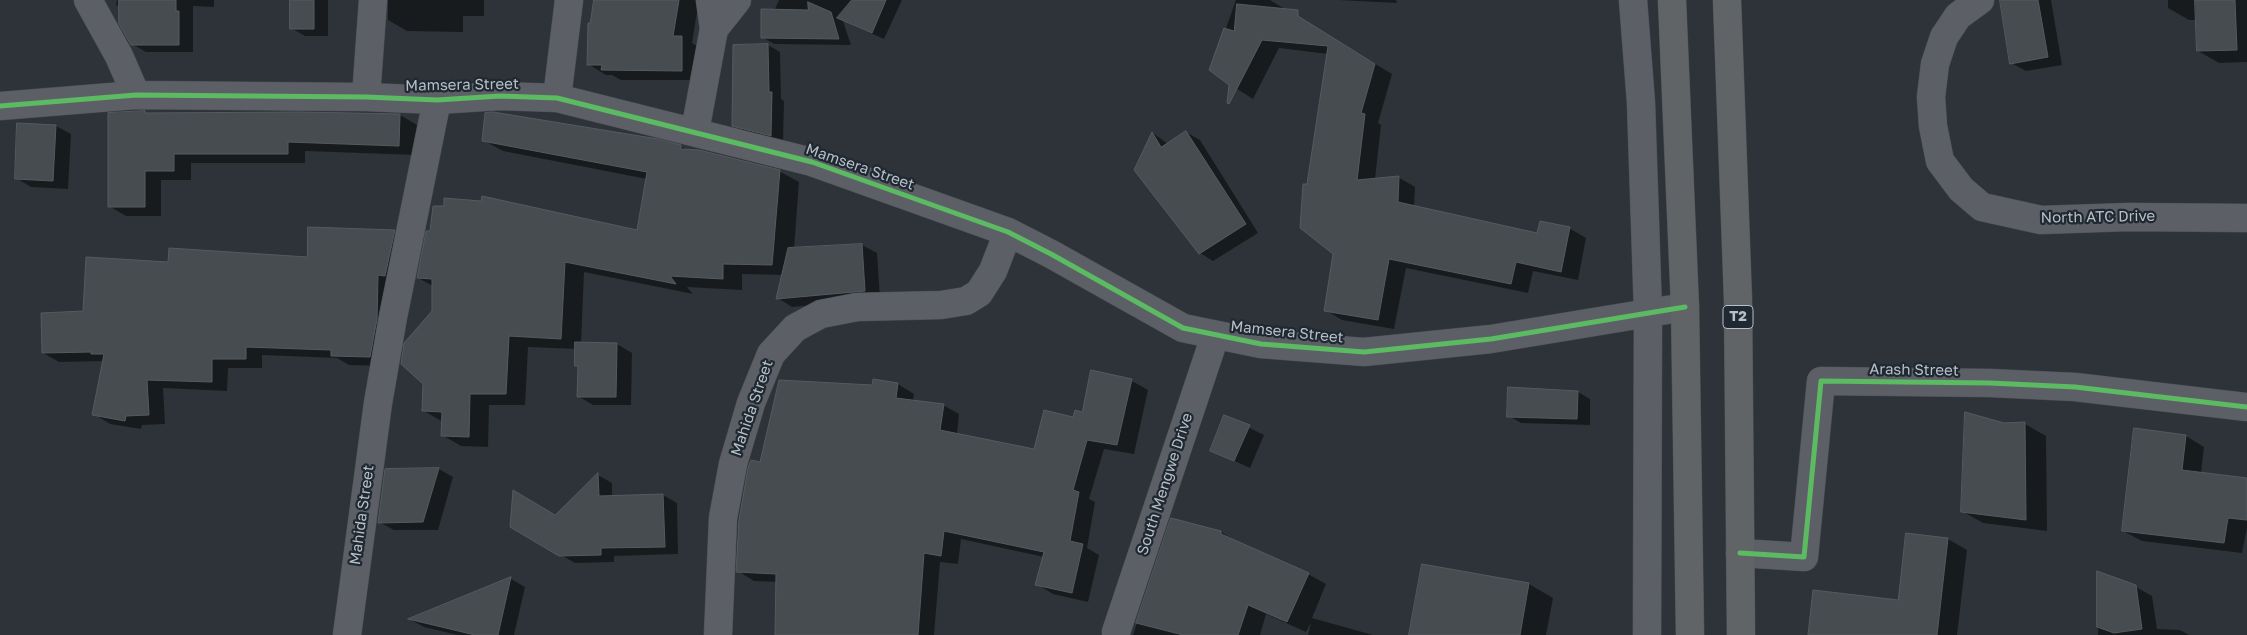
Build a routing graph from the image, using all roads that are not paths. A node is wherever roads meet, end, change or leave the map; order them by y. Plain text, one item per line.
1 (88, 0) edge
2 (373, 0) edge
3 (569, 0) edge
4 (710, 0) edge
5 (737, 0) edge
6 (1633, 0) edge
7 (1672, 0) edge
8 (1727, 0) edge
9 (1980, 0) edge
10 (714, 29) junction
11 (136, 95) junction
12 (366, 97) junction
13 (558, 98) junction
14 (437, 100) junction
15 (0, 106) edge
16 (695, 131) junction
17 (2247, 218) edge
18 (1008, 232) junction
19 (1685, 307) junction
20 (1648, 313) junction
21 (1215, 336) junction
22 (2247, 407) edge
23 (1740, 553) junction
24 (1116, 632) dead end
25 (348, 635) edge
26 (718, 635) edge
27 (1647, 635) edge
28 (1690, 635) edge
29 (1741, 635) edge

1 - 11 street
2 - 12 street
3 - 13 street
4 - 10 street
5 - 10 street
6 - 20 street
7 - 19 highway
8 - 23 highway, T2
9 - 17 street, North ATC Drive
10 - 16 street
11 - 12 street, Mamsera Street
11 - 15 street, Mamsera Street
12 - 14 street, Mamsera Street
13 - 14 street, Mamsera Street
13 - 16 street, Mamsera Street
14 - 25 street, Mahida Street
16 - 18 street, Mamsera Street
18 - 21 street, Mamsera Street
18 - 26 street, Mahida Street
19 - 20 street, Mamsera Street
19 - 28 highway
20 - 21 street, Mamsera Street
20 - 27 street
21 - 24 street, South Mengwe Drive
22 - 23 street, Arash Street
23 - 29 highway, T2

